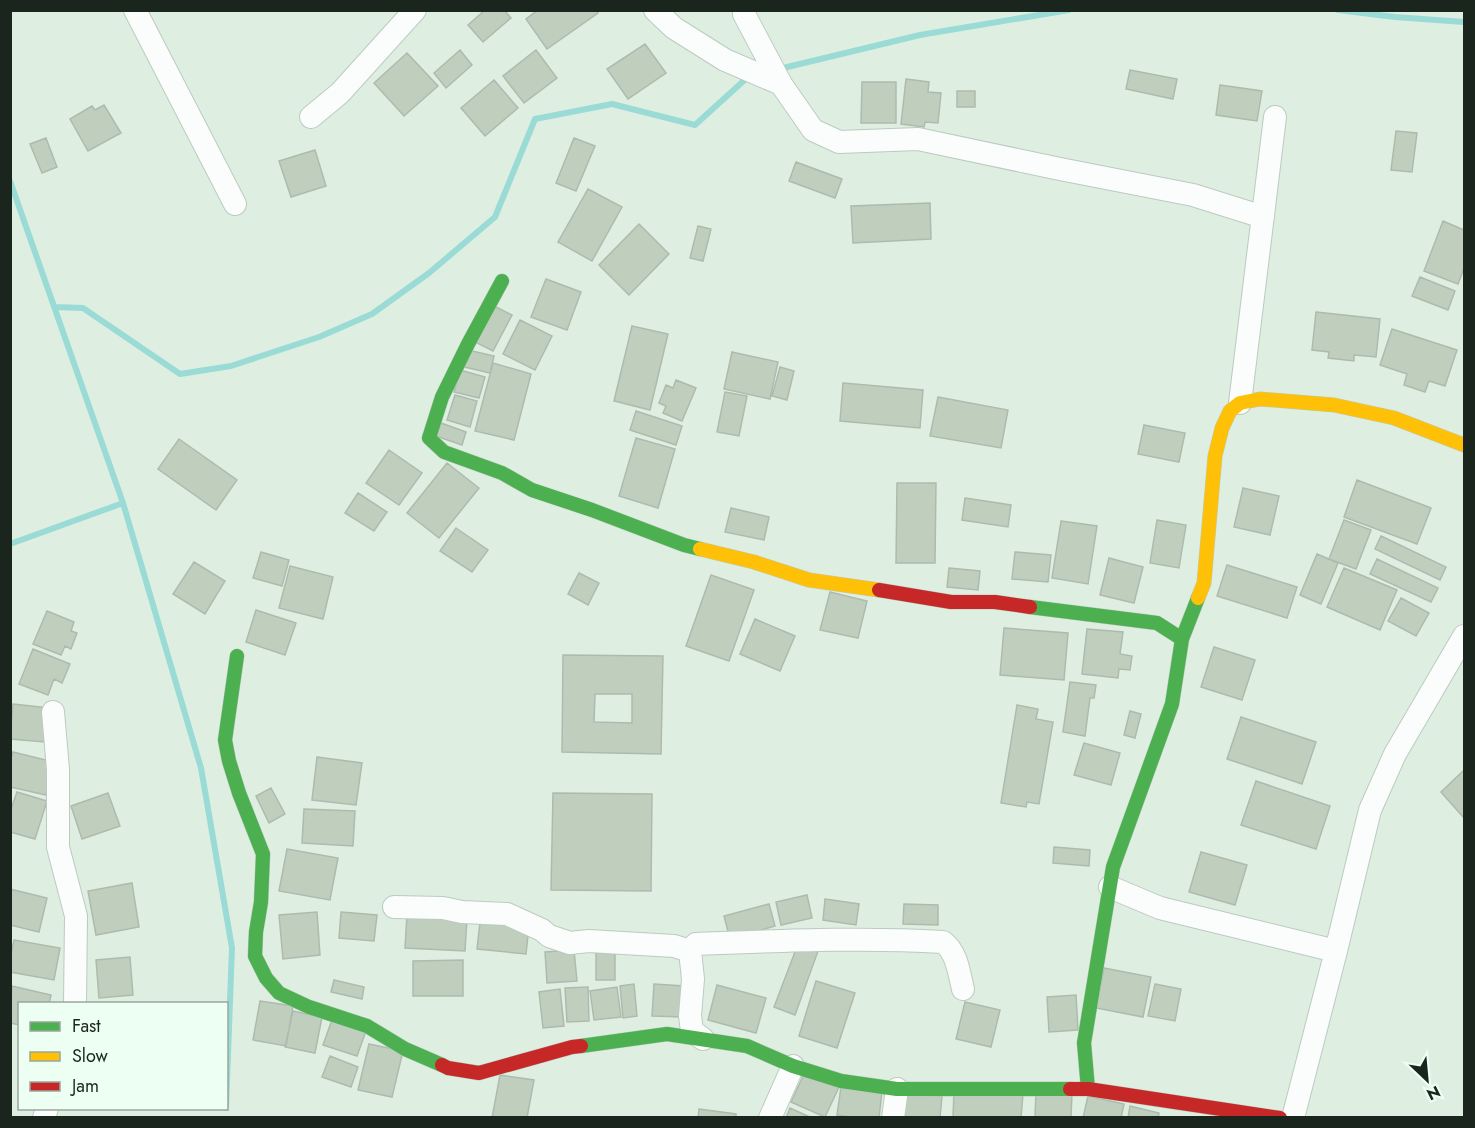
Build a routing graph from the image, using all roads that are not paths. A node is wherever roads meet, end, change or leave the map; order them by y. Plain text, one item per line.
1 (135, 10) edge
2 (415, 10) edge
3 (655, 10) edge
4 (744, 10) edge
5 (781, 84) junction
6 (311, 117) dead end
7 (1275, 117) dead end
8 (235, 204) dead end
9 (1263, 217) junction
10 (502, 281) dead end
11 (1240, 403) junction
12 (1464, 445) edge
13 (1464, 636) edge
14 (1182, 639) junction
15 (237, 656) dead end
16 (53, 712) dead end
17 (1110, 886) junction
18 (394, 907) dead end
19 (690, 951) junction
20 (1336, 951) junction
21 (963, 989) dead end
22 (75, 1002) edge
23 (703, 1039) junction
24 (793, 1066) junction
25 (897, 1089) junction
26 (1088, 1089) junction
27 (770, 1118) edge
28 (893, 1118) edge
29 (1280, 1118) edge
30 (1293, 1118) edge

1 - 8 street
2 - 6 street
3 - 5 street
4 - 5 street
5 - 9 street
7 - 9 street
9 - 11 street
10 - 14 street
11 - 12 street
11 - 14 street
13 - 20 street
14 - 17 street
15 - 23 street
16 - 22 street
17 - 20 street
17 - 26 street
18 - 19 street
19 - 21 street
19 - 23 street
20 - 30 street
23 - 24 street
24 - 25 street
24 - 27 street
25 - 26 street
25 - 28 street
26 - 29 street

